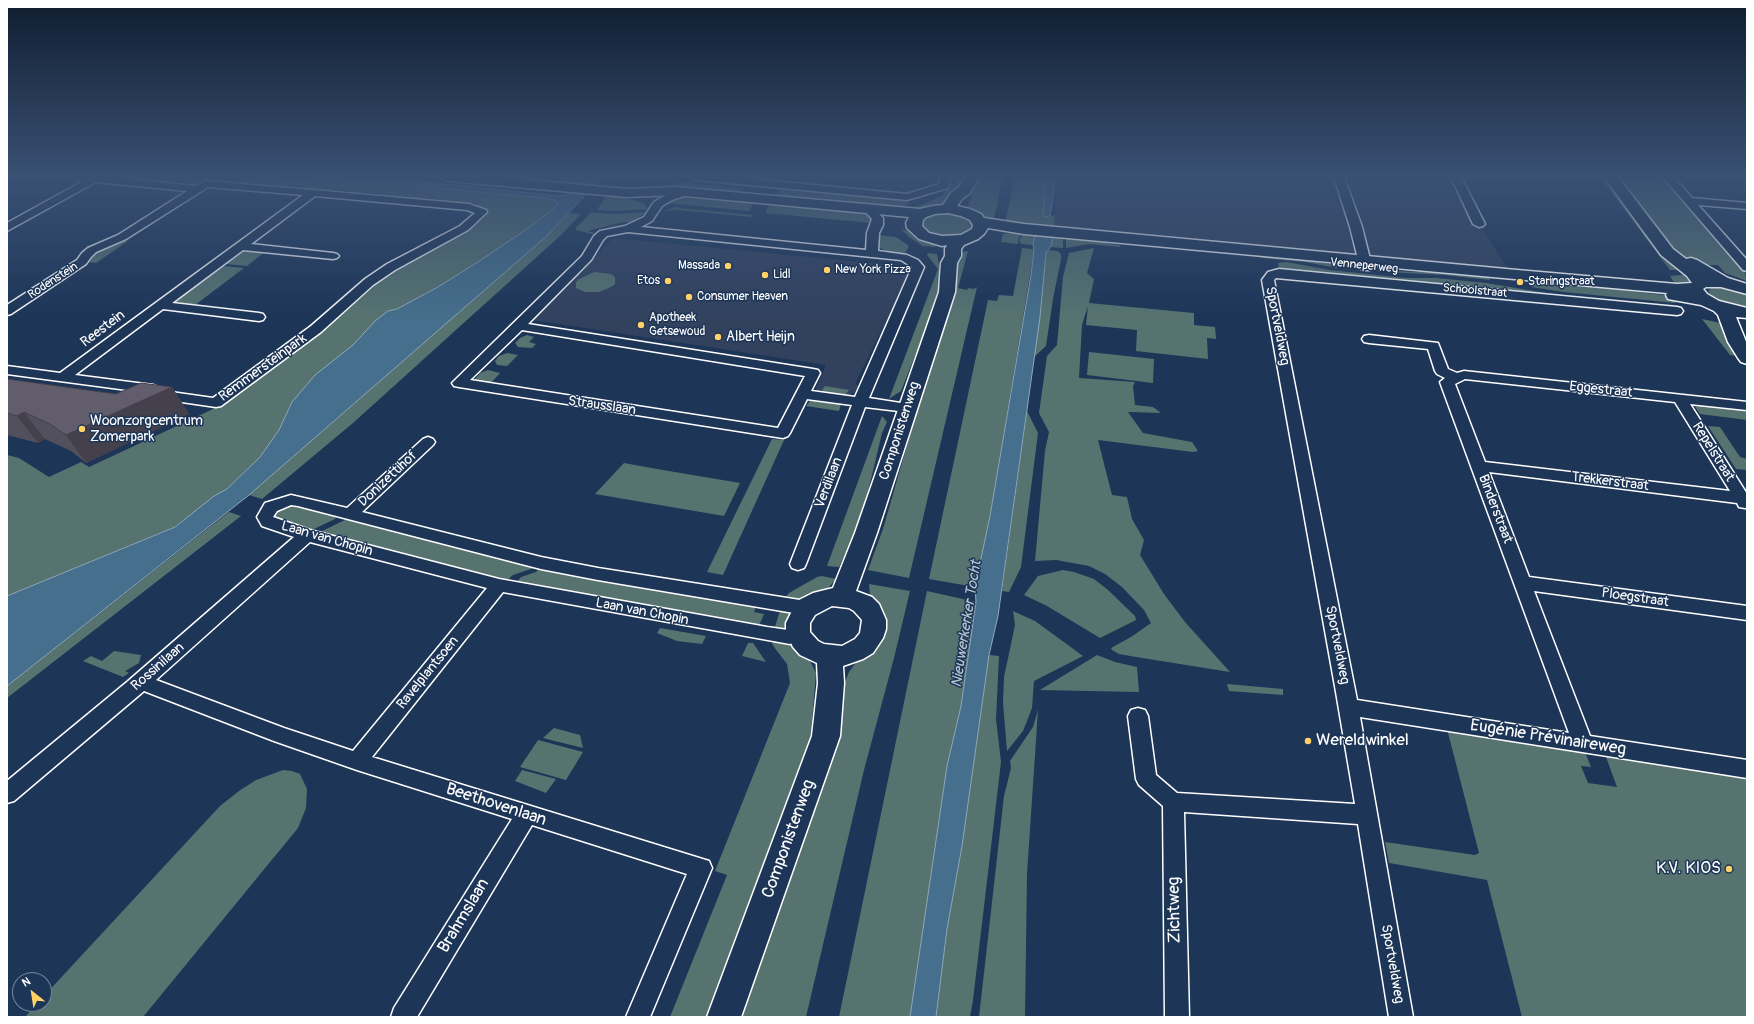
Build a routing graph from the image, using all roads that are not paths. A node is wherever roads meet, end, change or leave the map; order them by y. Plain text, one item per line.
1 (141, 225) edge
2 (270, 225) edge
3 (468, 225) edge
4 (636, 225) edge
5 (899, 225) edge
6 (903, 225) edge
7 (980, 225) edge
8 (998, 225) edge
9 (1355, 225) edge
10 (1647, 225) edge
11 (1710, 225) edge
12 (628, 229) junction
13 (1024, 229) junction
14 (973, 236) junction
15 (1656, 236) junction
16 (942, 241) junction
17 (958, 241) junction
18 (241, 246) junction
19 (872, 254) junction
20 (333, 256) dead end
21 (949, 263) junction
22 (1365, 263) junction
23 (918, 267) joint
24 (1747, 267) edge
25 (1272, 274) joint
26 (1564, 279) junction
27 (1722, 282) junction
28 (1698, 285) junction
29 (1747, 289) edge
30 (160, 305) junction
31 (1713, 305) junction
32 (7, 310) edge
33 (1677, 311) dead end
34 (1746, 313) edge
35 (259, 317) dead end
36 (518, 326) junction
37 (1369, 339) dead end
38 (1747, 340) edge
39 (1747, 358) edge
40 (7, 370) edge
41 (63, 378) junction
42 (1456, 378) junction
43 (803, 394) junction
44 (1679, 398) junction
45 (860, 402) junction
46 (1747, 406) edge
47 (907, 408) junction
48 (428, 442) dead end
49 (1479, 466) junction
50 (1744, 502) edge
51 (349, 515) junction
52 (307, 536) junction
53 (798, 564) dead end
54 (1524, 583) junction
55 (499, 585) junction
56 (842, 597) junction
57 (806, 608) junction
58 (1747, 614) edge
59 (798, 632) junction
60 (830, 656) junction
61 (141, 682) junction
62 (1348, 707) junction
63 (1138, 716) dead end
64 (1583, 743) junction
65 (357, 761) junction
66 (1747, 770) edge
67 (7, 794) edge
68 (1173, 802) junction
69 (526, 815) junction
70 (1366, 815) junction
71 (402, 1017) edge
72 (638, 1017) edge
73 (724, 1017) edge
74 (1177, 1017) edge
75 (1401, 1017) edge

1 - 32 street, Rodenstein
2 - 18 street, Reestein
3 - 41 street, Remmersteinpark
4 - 12 street
5 - 19 street
6 - 16 street, Venneperweg
7 - 14 street
8 - 13 street, Venneperweg
9 - 22 street
10 - 15 street
11 - 24 street
12 - 19 street, Strausslaan
12 - 36 street, Strausslaan
13 - 14 street, Venneperweg
13 - 22 street, Venneperweg
14 - 17 street, Venneperweg
15 - 27 street
15 - 28 street
16 - 17 street, Venneperweg
16 - 21 street, Componistenweg
17 - 21 street, Componistenweg
18 - 20 street
18 - 30 street, Reestein
19 - 23 street, Strausslaan
21 - 47 street, Componistenweg
22 - 26 street, Venneperweg
23 - 45 street, Verdilaan
25 - 33 street, Schoolstraat
25 - 62 street, Sportveldweg
26 - 28 street, Venneperweg
26 - 31 street, Venneperweg
27 - 28 street, Venneperweg
27 - 29 street
28 - 31 street
30 - 35 street
30 - 41 street, Reestein
31 - 34 street, Venneperweg
31 - 39 street
34 - 38 street
36 - 43 street, Strausslaan
36 - 43 street, Strausslaan
37 - 42 street
40 - 41 street, Remmersteinpark
42 - 44 street, Eggestraat
42 - 49 street, Binderstraat
43 - 45 street
44 - 46 street, Eggestraat
44 - 50 street, Repelstraat
45 - 47 street
45 - 53 street, Verdilaan
47 - 56 street, Componistenweg
48 - 51 street, Donizettihof
49 - 50 street, Trekkerstraat
49 - 54 street, Binderstraat
51 - 52 street, Laan van Chopin
51 - 57 street, Laan van Chopin
52 - 55 street, Laan van Chopin
52 - 61 street, Rossinilaan
54 - 58 street, Ploegstraat
54 - 64 street, Binderstraat
55 - 59 street, Laan van Chopin
55 - 65 street, Ravelplantsoen
56 - 57 street
56 - 60 street
57 - 59 street
59 - 60 street
60 - 73 street, Componistenweg
61 - 65 street, Beethovenlaan
61 - 67 street, Rossinilaan
62 - 64 street, Eugénie Prévinaireweg
62 - 70 street, Sportveldweg
63 - 68 street
64 - 66 street, Eugénie Prévinaireweg
65 - 69 street, Beethovenlaan
68 - 70 street
68 - 74 street, Zichtweg
69 - 71 street, Brahmslaan
69 - 72 street, Beethovenlaan
70 - 75 street, Sportveldweg

